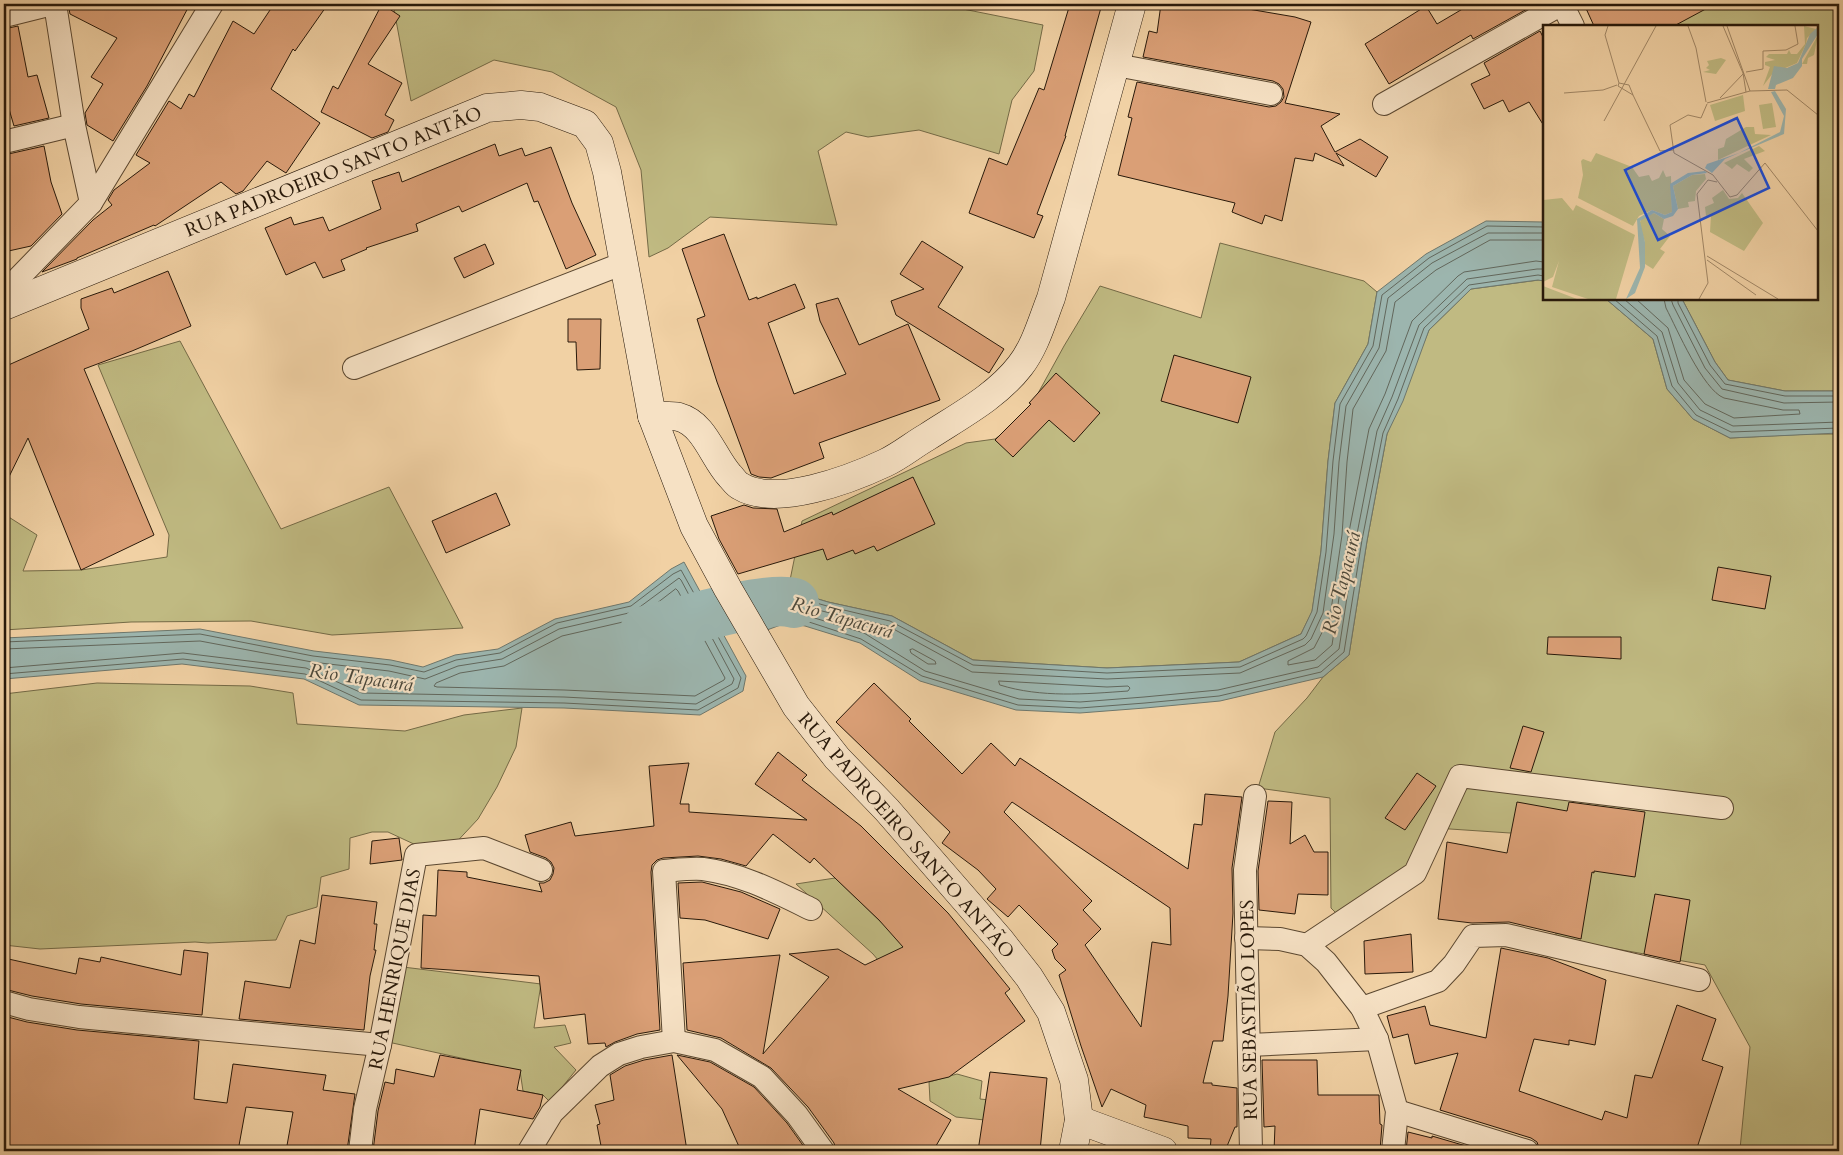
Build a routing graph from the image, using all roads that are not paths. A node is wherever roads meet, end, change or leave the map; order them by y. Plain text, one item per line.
1 (53, 4) edge
2 (212, 4) edge
3 (1132, 4) edge
4 (1562, 4) edge
5 (4, 16) edge
6 (1572, 25) edge
7 (1116, 65) junction
8 (1271, 94) dead end
9 (1384, 104) dead end
10 (74, 125) junction
11 (4, 142) edge
12 (91, 203) junction
13 (624, 263) junction
14 (4, 293) edge
15 (4, 306) edge
16 (354, 368) dead end
17 (652, 416) junction
18 (1255, 796) dead end
19 (1722, 808) dead end
20 (541, 870) dead end
21 (811, 909) dead end
22 (1246, 938) junction
23 (1307, 945) junction
24 (1699, 980) dead end
25 (4, 1002) edge
26 (1362, 1008) junction
27 (1377, 1039) junction
28 (674, 1041) junction
29 (380, 1045) junction
30 (1249, 1045) junction
31 (1397, 1111) junction
32 (1079, 1120) junction
33 (360, 1151) edge
34 (529, 1151) edge
35 (823, 1151) edge
36 (1073, 1151) edge
37 (1163, 1151) edge
38 (1251, 1151) edge
39 (1393, 1151) edge
40 (1527, 1151) edge

1 - 5 street
1 - 10 street
2 - 12 street
3 - 7 main road
4 - 6 street
4 - 9 street
7 - 8 street
7 - 17 main road
10 - 11 street
10 - 12 street
12 - 14 street
13 - 15 main road, RUA PADROEIRO SANTO ANTÃO
13 - 16 street
13 - 17 main road, RUA PADROEIRO SANTO ANTÃO
17 - 32 main road, RUA PADROEIRO SANTO ANTÃO
18 - 22 street, RUA SEBASTIÃO LOPES
19 - 23 street
20 - 29 street, RUA HENRIQUE DIAS
21 - 28 street
22 - 23 street
22 - 30 street, RUA SEBASTIÃO LOPES
23 - 26 street
24 - 26 street
25 - 29 street
26 - 27 street
27 - 30 street
27 - 31 street
28 - 34 street
28 - 35 street
29 - 33 street, RUA HENRIQUE DIAS
30 - 38 street, RUA SEBASTIÃO LOPES
31 - 39 street
31 - 40 street
32 - 36 main road, RUA PADROEIRO SANTO ANTÃO
32 - 37 main road

